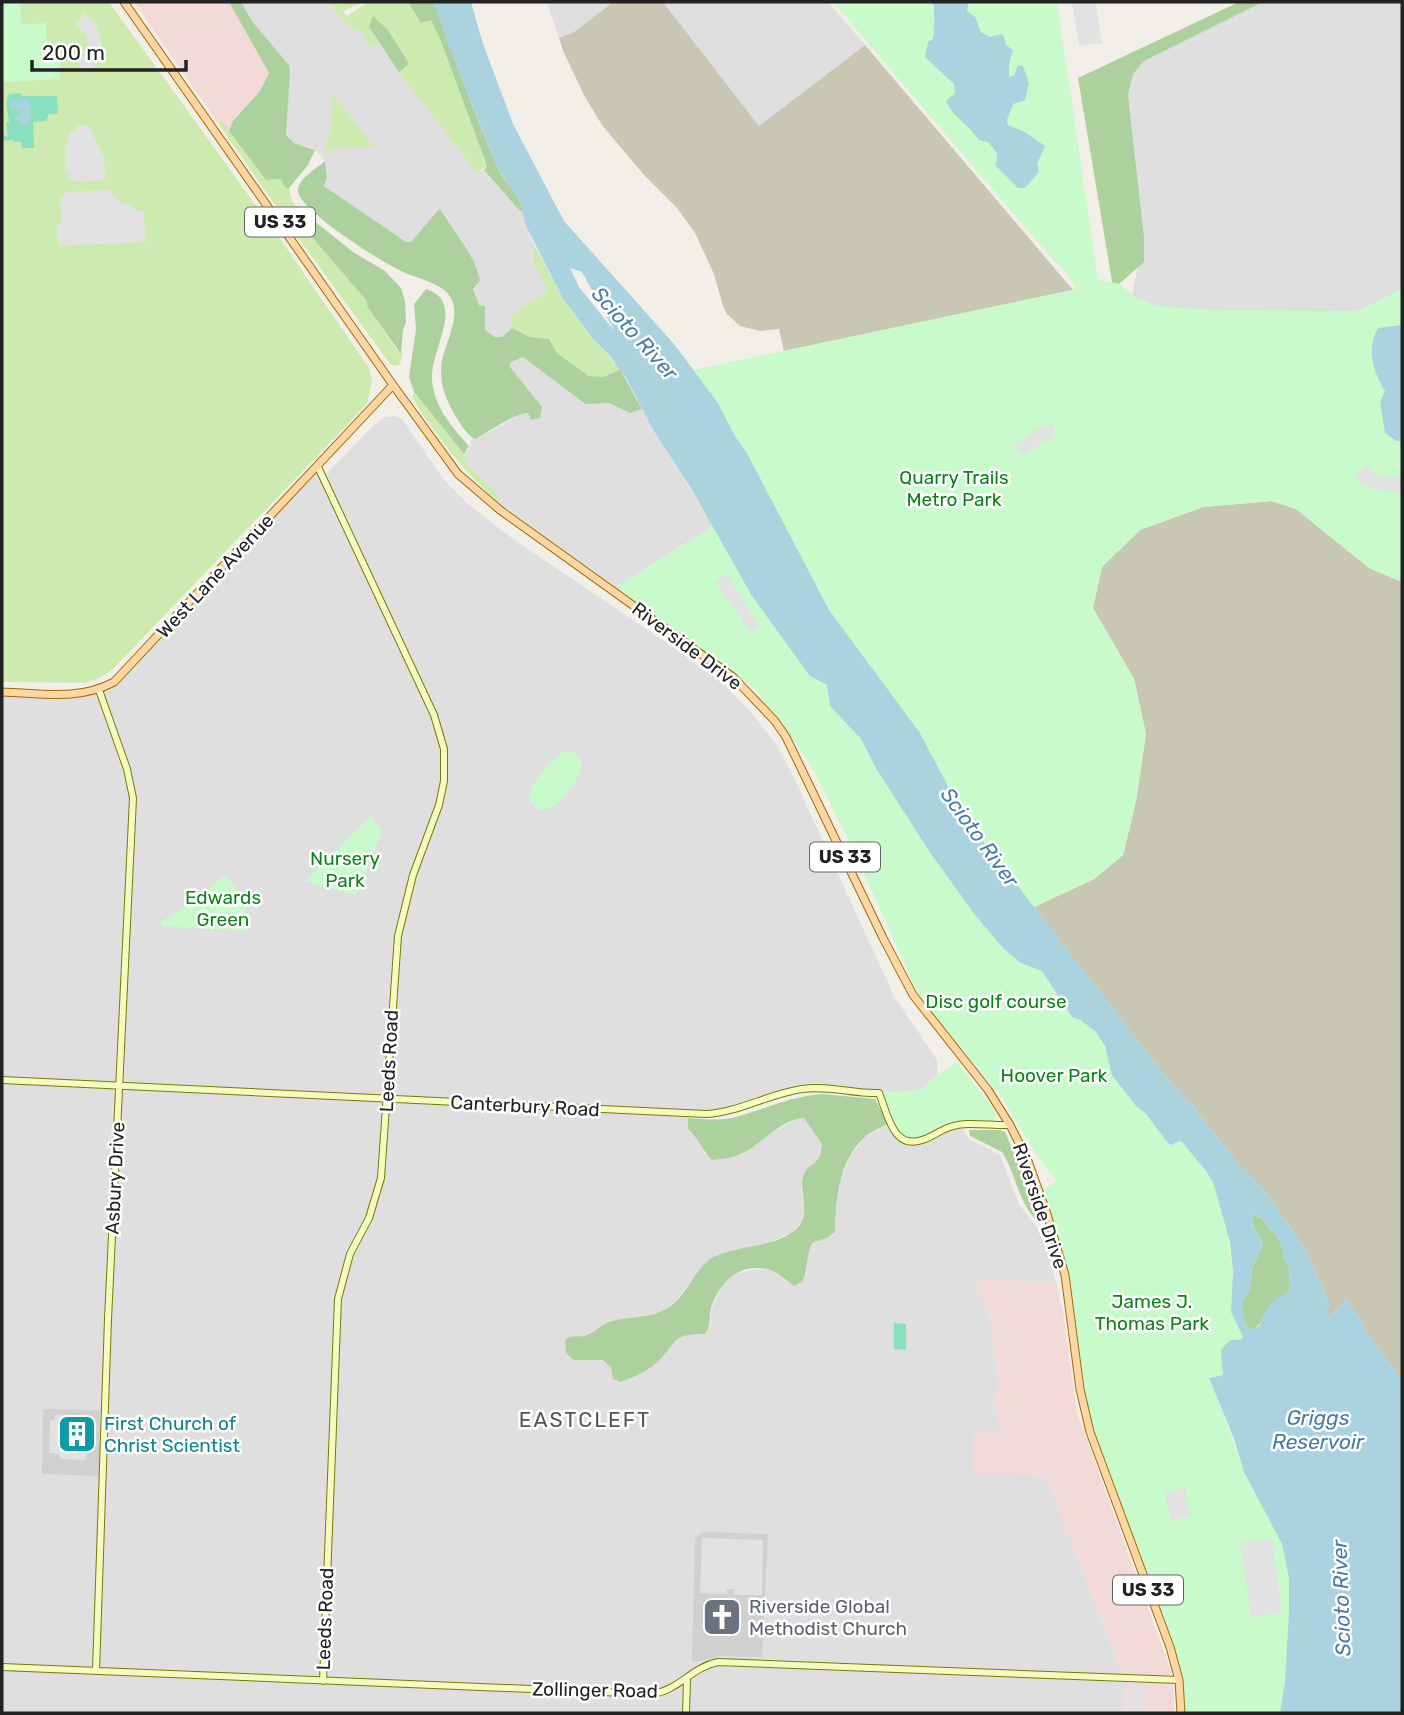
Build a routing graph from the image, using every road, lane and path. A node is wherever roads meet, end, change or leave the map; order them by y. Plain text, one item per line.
1 (124, 2) edge
2 (393, 385) junction
3 (318, 467) junction
4 (99, 690) junction
5 (2, 692) edge
6 (2, 1080) edge
7 (119, 1085) junction
8 (387, 1099) junction
9 (1010, 1125) junction
10 (2, 1667) edge
11 (96, 1671) junction
12 (687, 1678) junction
13 (1179, 1680) junction
14 (323, 1681) junction
15 (685, 1713) edge
16 (1181, 1713) edge

1 - 2 main road, Riverside Drive / US 33
2 - 3 main road, West Lane Avenue
2 - 9 main road, Riverside Drive / US 33
3 - 4 main road, West Lane Avenue
3 - 8 street, Leeds Road
4 - 5 main road
4 - 7 street, Asbury Drive
6 - 7 street, Canterbury Road
7 - 8 street, Canterbury Road
7 - 11 street, Asbury Drive
8 - 9 street, Canterbury Road
8 - 14 street, Leeds Road
9 - 13 main road, Riverside Drive / US 33
10 - 11 street, Zollinger Road
11 - 14 street, Zollinger Road
12 - 13 street, Zollinger Road
12 - 14 street, Zollinger Road
12 - 15 street
13 - 16 main road, Riverside Drive / US 33

